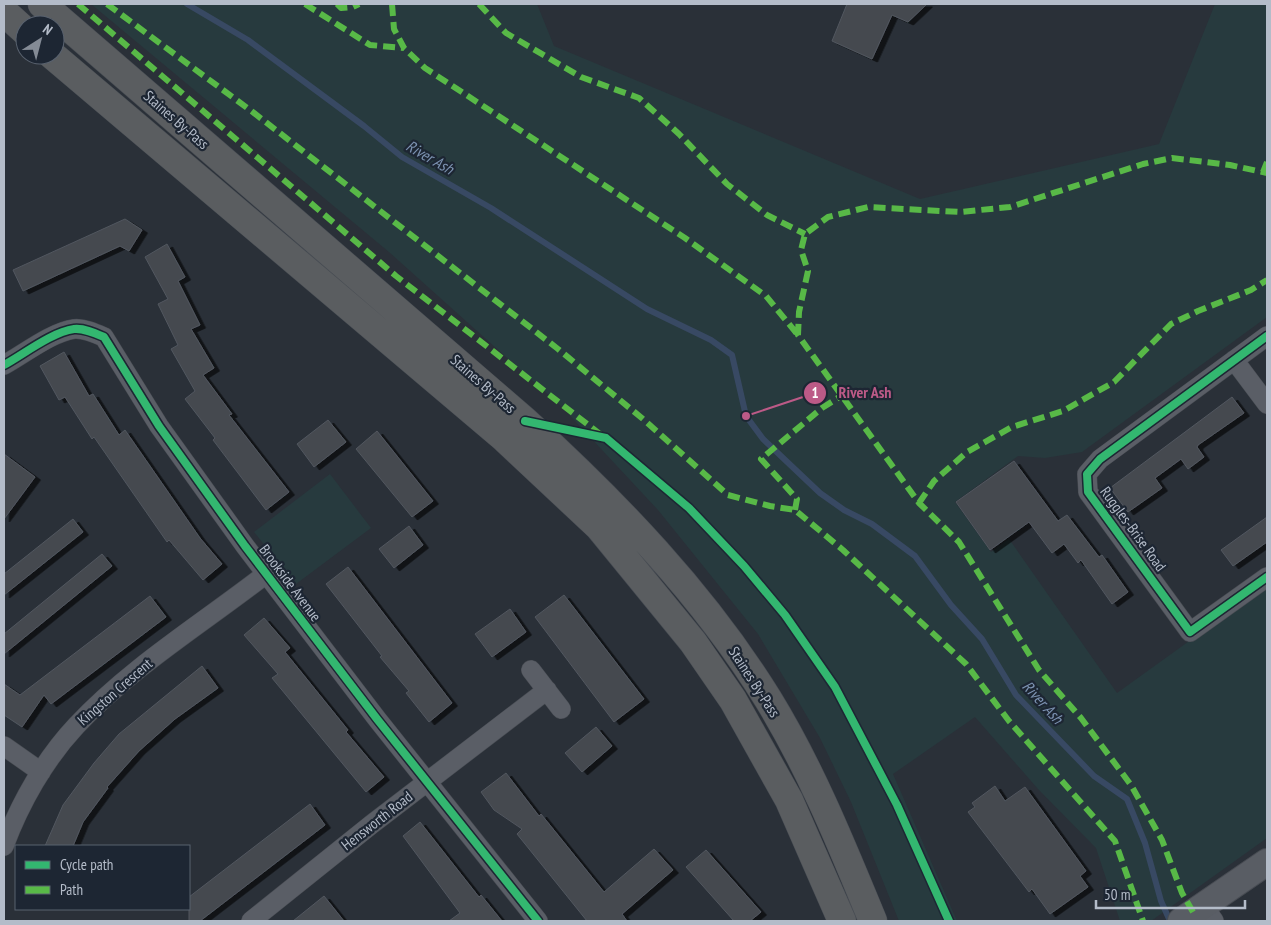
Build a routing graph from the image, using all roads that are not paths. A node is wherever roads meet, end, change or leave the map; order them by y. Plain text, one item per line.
1 (42, 4) edge
2 (4, 12) edge
3 (15, 22) edge
4 (64, 65) edge
5 (1267, 336) edge
6 (1234, 360) junction
7 (4, 365) edge
8 (1267, 404) edge
9 (266, 574) junction
10 (1267, 577) edge
11 (531, 670) dead end
12 (547, 690) junction
13 (561, 709) dead end
14 (4, 746) edge
15 (41, 772) junction
16 (427, 782) junction
17 (4, 846) edge
18 (1267, 862) edge
19 (1195, 917) edge
20 (255, 920) edge
21 (538, 921) edge
22 (842, 921) edge
23 (873, 921) edge

1 - 23 highway, Staines By-Pass
2 - 3 highway
4 - 22 highway, Staines By-Pass
5 - 6 street, Ruggles-Brise Road
6 - 8 street
6 - 10 street, Ruggles-Brise Road
7 - 9 street, Brookside Avenue
9 - 15 street, Kingston Crescent
9 - 16 street, Brookside Avenue
11 - 12 street
12 - 13 street
12 - 16 street, Hensworth Road
14 - 15 street
15 - 17 street, Kingston Crescent
16 - 20 street, Hensworth Road
16 - 21 street, Brookside Avenue
18 - 19 street

